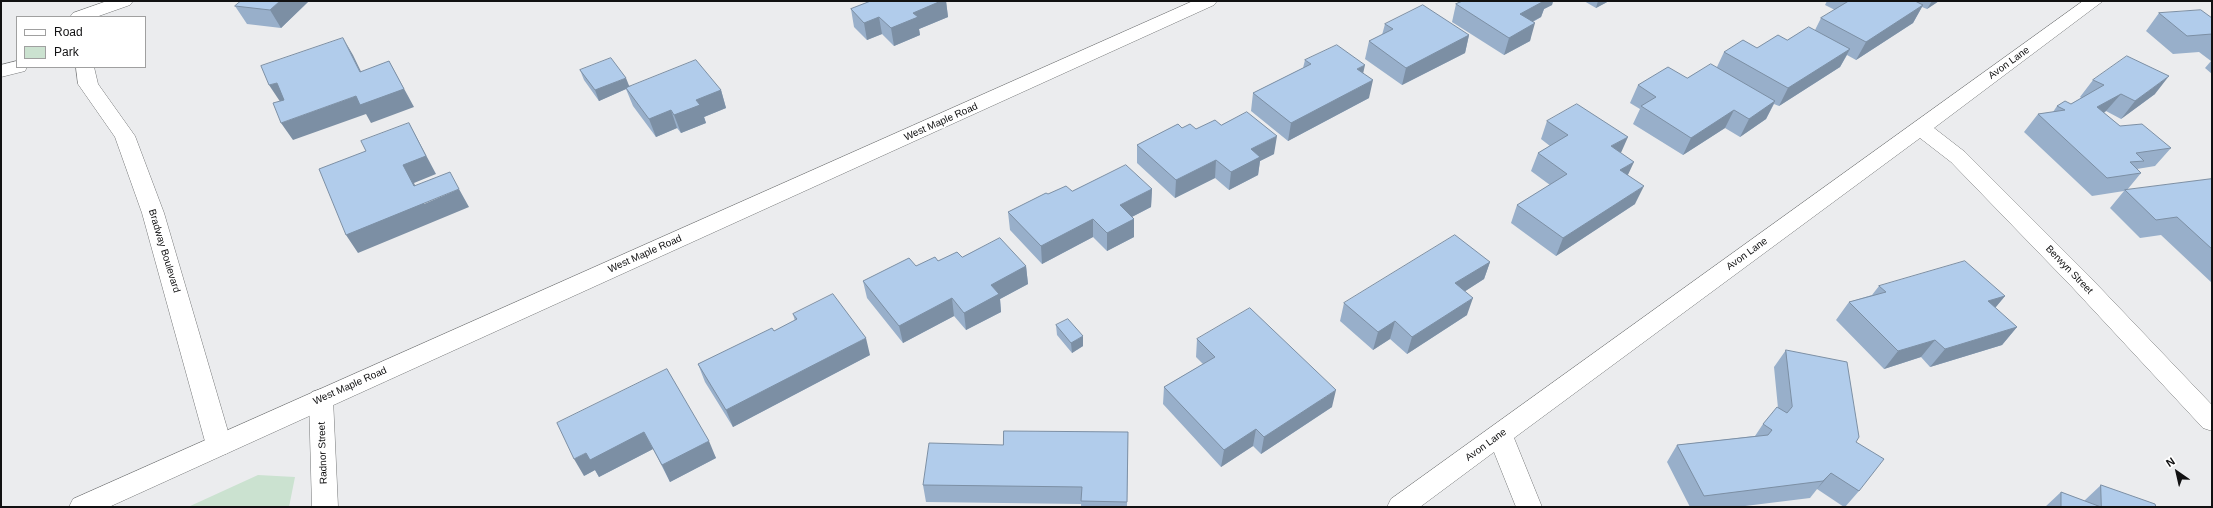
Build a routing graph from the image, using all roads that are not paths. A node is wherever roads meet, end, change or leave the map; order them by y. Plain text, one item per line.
1 (77, 1) edge
2 (124, 1) edge
3 (1208, 1) edge
4 (2094, 1) edge
5 (79, 16) edge
6 (82, 16) edge
7 (16, 67) edge
8 (85, 68) edge
9 (1, 71) edge
10 (1920, 127) junction
11 (321, 399) junction
12 (2212, 420) edge
13 (1500, 435) junction
14 (219, 445) junction
15 (82, 507) edge
16 (325, 507) edge
17 (1400, 507) edge
18 (1529, 507) edge

1 - 5 street
2 - 6 street
3 - 11 street, West Maple Road
4 - 10 street, Avon Lane
7 - 9 street
8 - 14 street, Bradway Boulevard
10 - 12 street, Berwyn Street
10 - 13 street, Avon Lane
11 - 14 street, West Maple Road
11 - 16 street, Radnor Street
13 - 17 street, Avon Lane
13 - 18 street
14 - 15 street, West Maple Road

